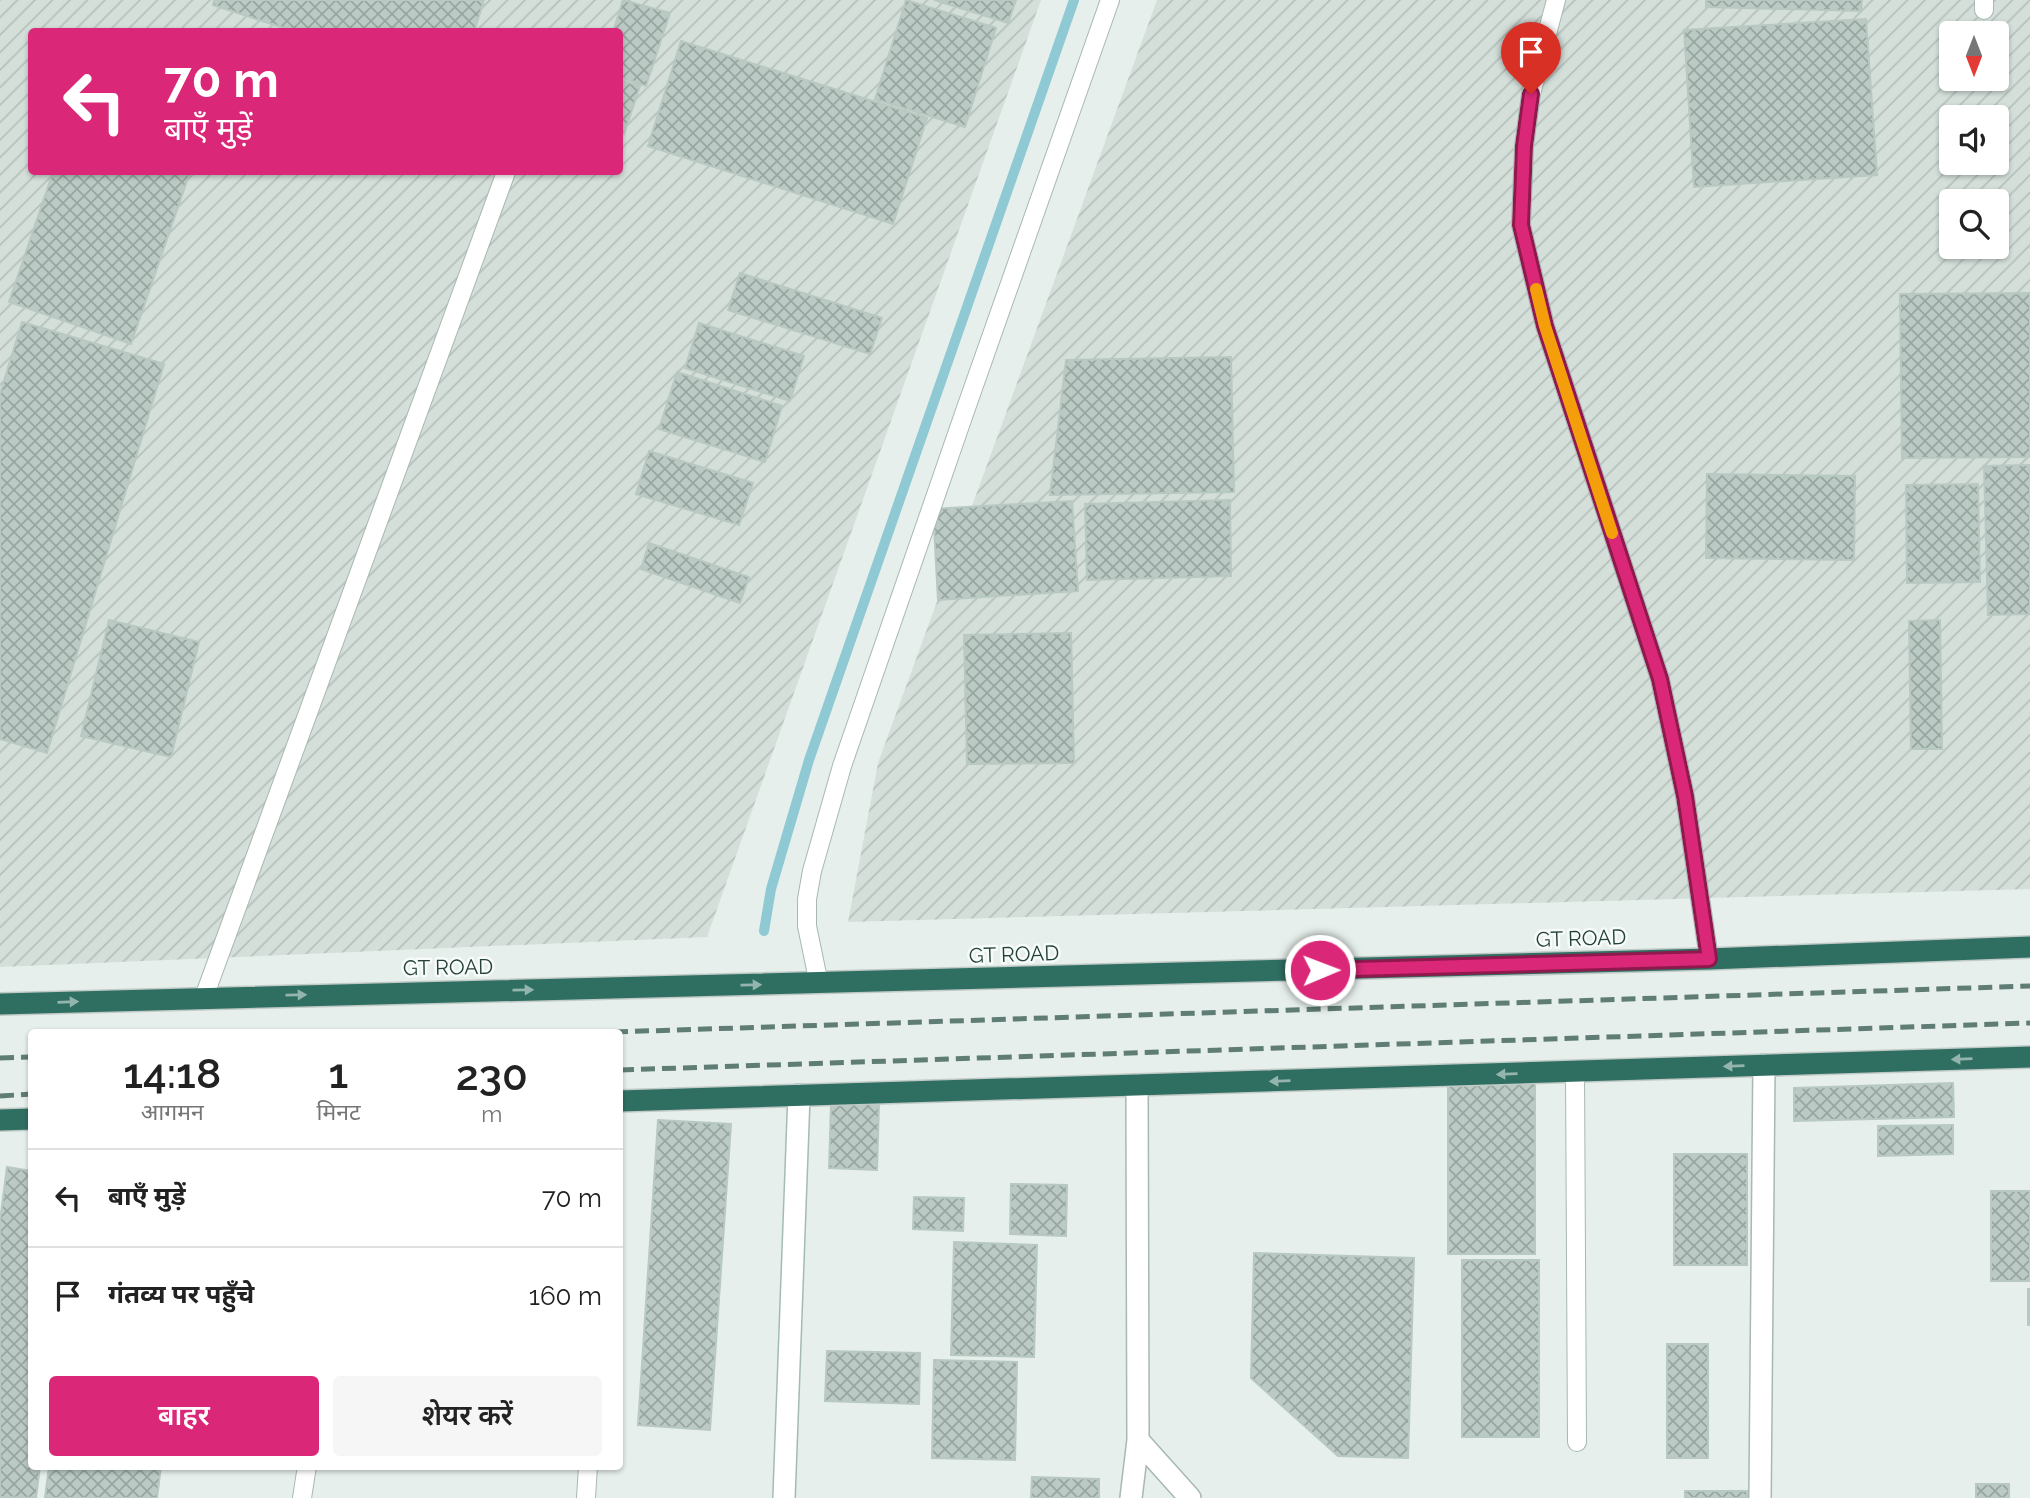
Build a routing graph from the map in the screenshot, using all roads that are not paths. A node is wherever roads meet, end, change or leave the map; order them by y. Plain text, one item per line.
1 (1110, 0) edge
2 (1556, 0) edge
3 (505, 175) edge
4 (2030, 947) edge
5 (1709, 959) junction
6 (819, 984) junction
7 (204, 997) junction
8 (0, 1004) edge
9 (2030, 1057) edge
10 (1765, 1065) junction
11 (1575, 1072) junction
12 (1137, 1085) junction
13 (799, 1095) junction
14 (623, 1101) edge
15 (28, 1119) edge
16 (0, 1120) edge
17 (1138, 1440) junction
18 (1577, 1442) dead end
19 (306, 1470) edge
20 (588, 1470) edge
21 (302, 1498) edge
22 (586, 1498) edge
23 (784, 1498) edge
24 (1131, 1498) edge
25 (1190, 1498) edge
26 (1760, 1498) edge

1 - 6 lane
2 - 5 lane
3 - 7 lane
4 - 5 highway, GT ROAD
5 - 6 highway, GT ROAD
7 -> 6 highway, GT ROAD
8 -> 7 highway, GT ROAD
9 -> 10 highway
10 -> 11 highway
10 - 26 street
11 -> 12 highway
11 - 18 lane
12 - 13 highway
12 - 17 street
13 - 14 highway
13 - 23 street
15 - 16 highway
17 - 24 street
17 - 25 street
19 - 21 lane
20 - 22 lane

